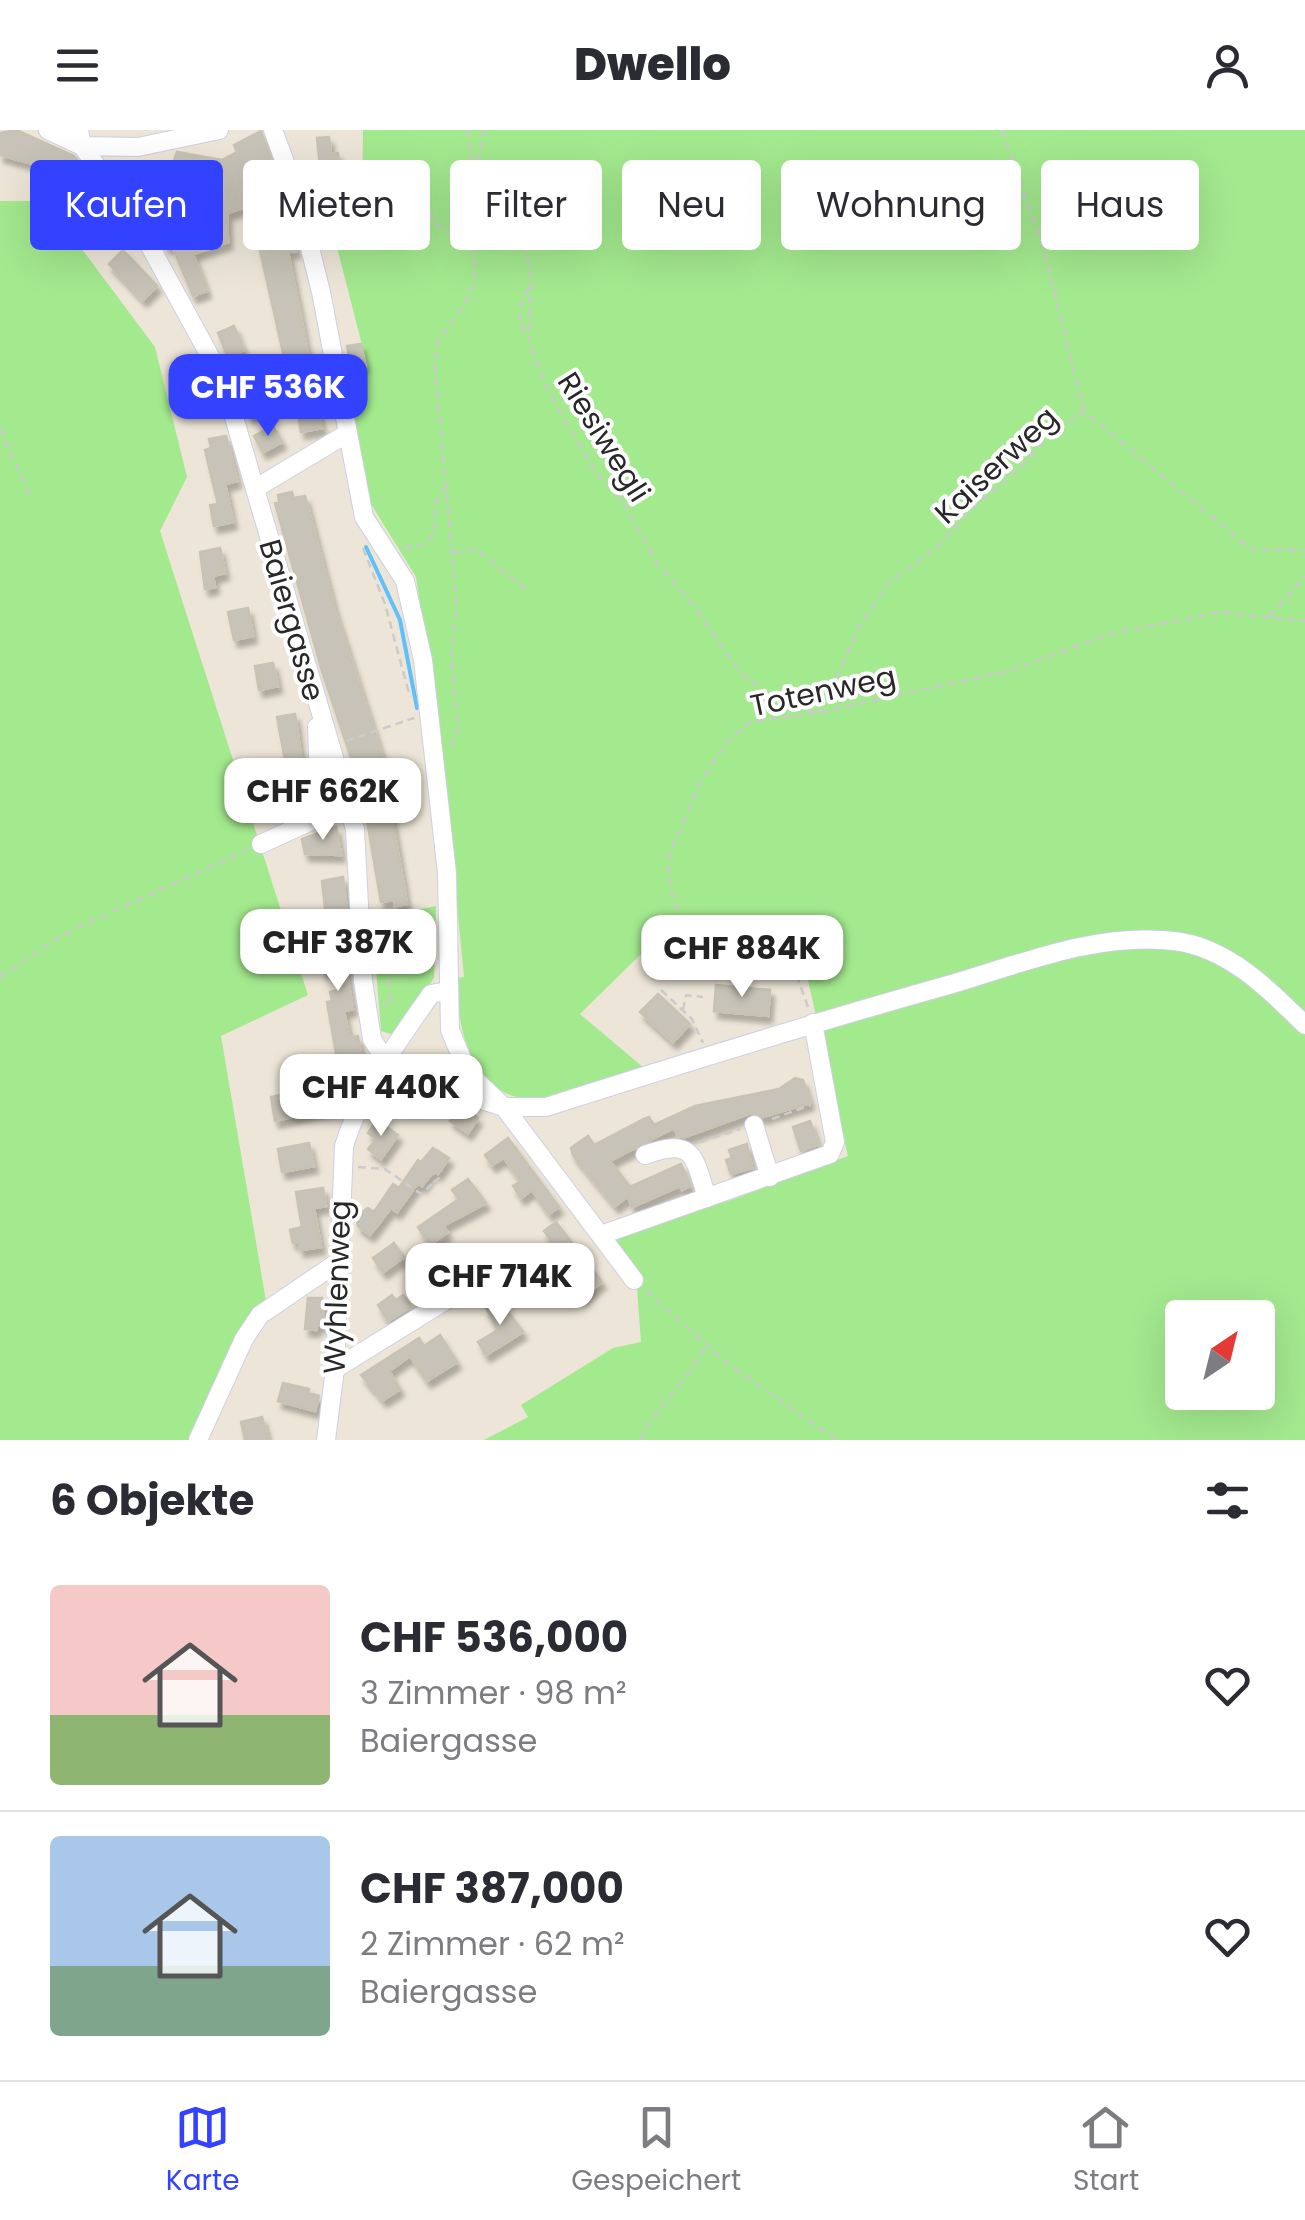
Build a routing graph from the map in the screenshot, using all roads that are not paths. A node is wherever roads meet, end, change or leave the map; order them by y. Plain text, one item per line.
1 (48, 130) edge
2 (220, 130) edge
3 (273, 130) edge
4 (76, 136) edge
5 (348, 433) junction
6 (256, 488) junction
7 (320, 716) junction
8 (261, 844) road end
9 (448, 998) junction
10 (813, 1023) junction
11 (1305, 1025) edge
12 (383, 1065) junction
13 (294, 1080) dead end
14 (504, 1108) junction
15 (754, 1125) dead end
16 (645, 1155) dead end
17 (770, 1176) junction
18 (707, 1198) junction
19 (601, 1234) junction
20 (338, 1262) junction
21 (490, 1273) dead end
22 (634, 1280) road end
23 (336, 1369) junction
24 (198, 1440) edge
25 (326, 1440) edge

1 - 4 street
2 - 4 street
3 - 5 street
4 - 6 street, Baiergasse
5 - 6 street
5 - 9 street
6 - 7 street, Baiergasse
7 - 8 street
7 - 12 street, Baiergasse
9 - 12 street, Wyhlenweg
9 - 14 street
10 - 11 street
10 - 14 street
10 - 17 street
12 - 13 street
12 - 14 street
12 - 20 street, Wyhlenweg
14 - 19 street
15 - 17 street
16 - 18 street
17 - 18 street
18 - 19 street
19 - 22 street
20 - 23 street, Wyhlenweg
20 - 24 street
21 - 23 street
23 - 25 street, Wyhlenweg

